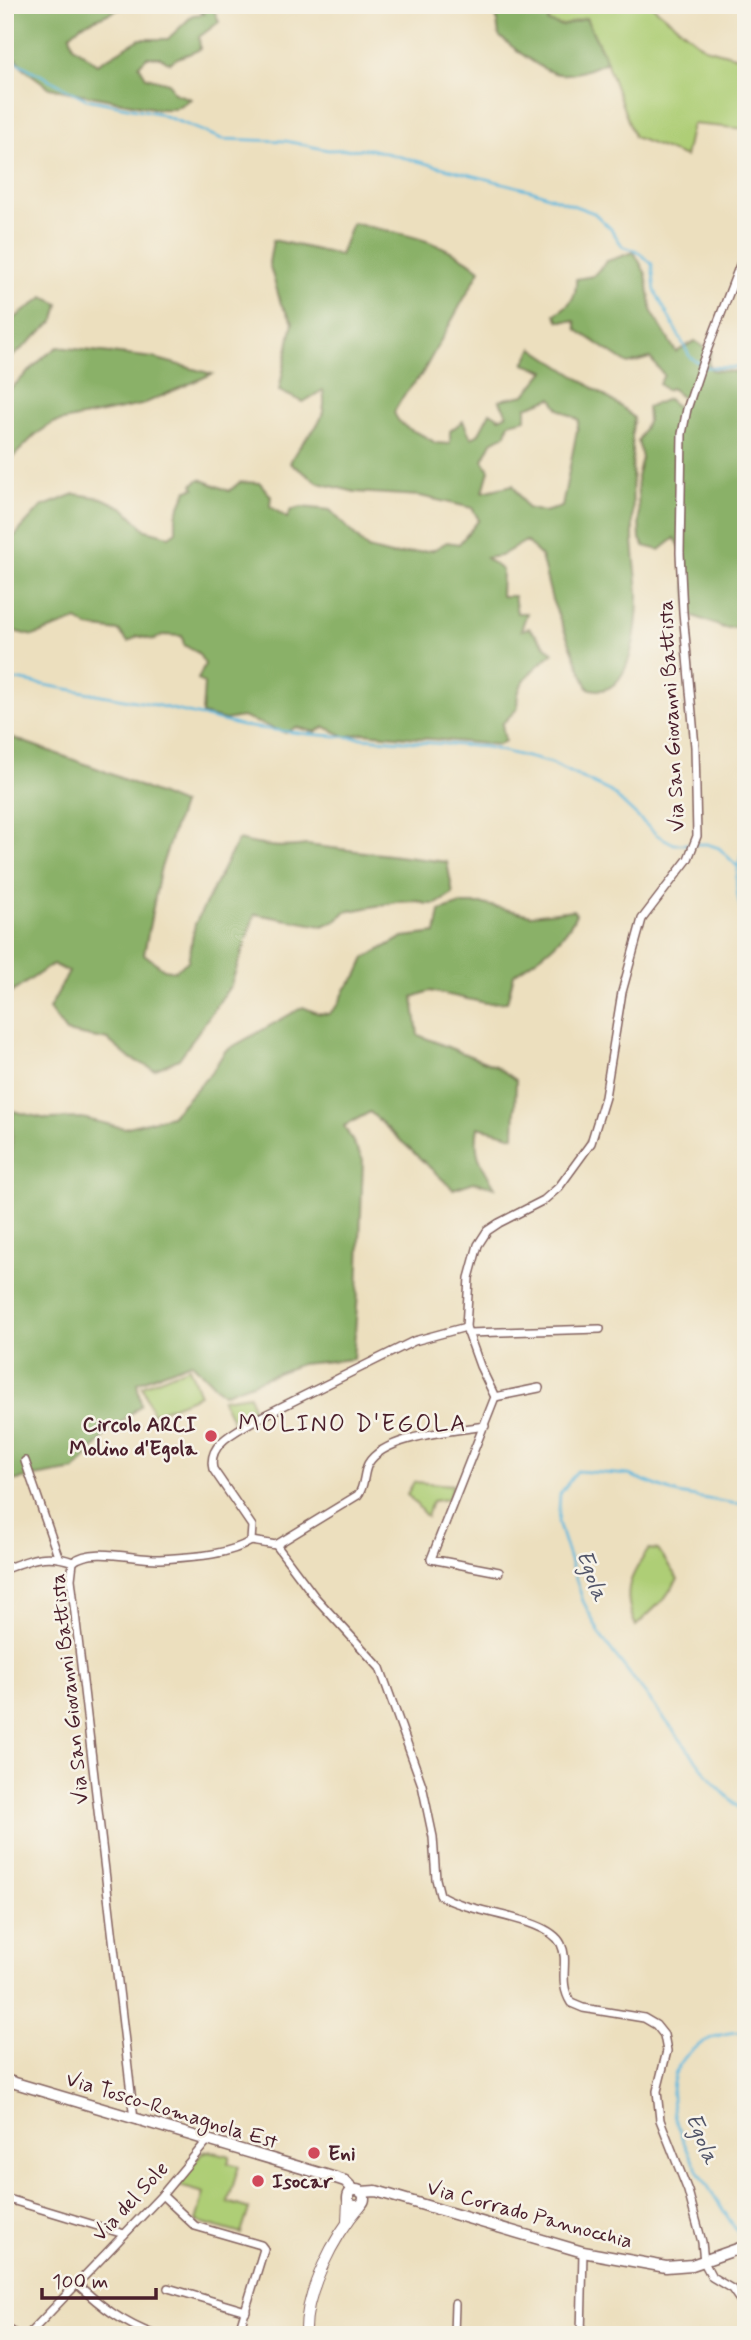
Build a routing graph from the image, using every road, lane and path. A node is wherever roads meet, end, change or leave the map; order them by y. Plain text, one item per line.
1 (746, 249) edge
2 (600, 1329) dead end
3 (467, 1330) junction
4 (539, 1388) dead end
5 (495, 1397) junction
6 (485, 1426) junction
7 (25, 1461) dead end
8 (251, 1541) junction
9 (276, 1545) junction
10 (58, 1556) junction
11 (73, 1562) junction
12 (5, 1569) edge
13 (499, 1572) dead end
14 (5, 2080) edge
15 (134, 2119) junction
16 (207, 2141) junction
17 (162, 2195) junction
18 (5, 2198) edge
19 (356, 2198) junction
20 (124, 2234) junction
21 (746, 2246) edge
22 (583, 2252) junction
23 (704, 2262) junction
24 (76, 2283) junction
25 (168, 2288) dead end
26 (455, 2304) dead end
27 (746, 2309) edge
28 (246, 2311) junction
29 (5, 2327) edge
30 (239, 2331) dead end
31 (17, 2335) edge
32 (28, 2335) edge
33 (155, 2335) edge
34 (306, 2335) edge
35 (454, 2335) edge
36 (581, 2335) edge

1 - 3 street, Via San Giovanni Battista
2 - 3 street
3 - 5 street
3 - 8 street
4 - 5 street
5 - 6 street
6 - 9 street
6 - 13 street
7 - 10 street
8 - 9 street
8 - 11 street, Via San Giovanni Battista
9 - 23 street
10 - 11 street
10 - 12 street
11 - 15 street, Via San Giovanni Battista
14 - 15 main road, Via Tosco-Romagnola Est
15 - 16 main road, Via Tosco-Romagnola Est
16 - 17 street, Via del Sole
16 - 19 main road, Via Tosco-Romagnola Est
17 - 20 street, Via del Sole
17 - 28 street
18 - 20 street
19 - 22 main road, Via Corrado Pannocchia
19 - 34 main road
20 - 24 street, Via del Sole
21 - 23 main road, Via Corrado Pannocchia
22 - 23 main road, Via Corrado Pannocchia
22 - 36 street
23 - 27 street
24 - 32 street, Via del Sole
24 - 33 street
25 - 28 street
26 - 35 street
28 - 30 street
29 - 31 street

